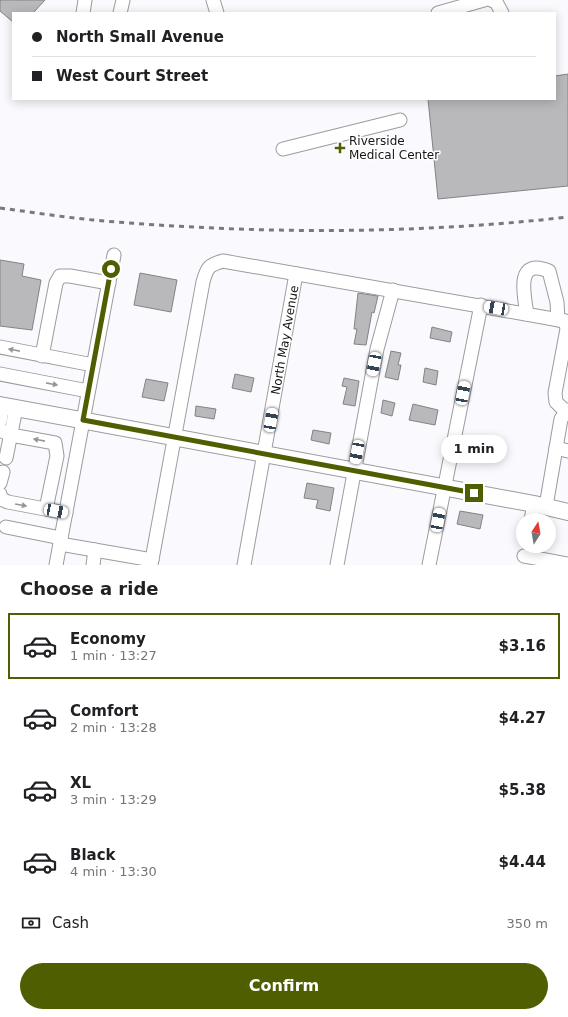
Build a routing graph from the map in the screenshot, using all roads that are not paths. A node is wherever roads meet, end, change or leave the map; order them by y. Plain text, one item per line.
1 (85, 0) edge
2 (123, 0) edge
3 (213, 0) edge
4 (484, 0) edge
5 (491, 0) edge
6 (459, 7) edge
7 (83, 12) edge
8 (120, 12) edge
9 (217, 12) edge
10 (442, 12) edge
11 (501, 12) edge
12 (400, 120) dead end
13 (283, 149) dead end
14 (114, 255) dead end
15 (296, 274) junction
16 (109, 283) junction
17 (393, 290) junction
18 (481, 305) junction
19 (527, 314) junction
20 (558, 320) junction
21 (0, 348) edge
22 (42, 356) junction
23 (93, 365) junction
24 (0, 374) edge
25 (88, 391) junction
26 (6, 406) edge
27 (567, 411) edge
28 (83, 420) junction
29 (0, 421) edge
30 (6, 432) edge
31 (174, 437) junction
32 (562, 449) edge
33 (265, 454) junction
34 (57, 456) junction
35 (6, 458) dead end
36 (76, 460) junction
37 (354, 470) junction
38 (444, 487) junction
39 (0, 494) edge
40 (540, 505) junction
41 (568, 507) edge
42 (46, 509) junction
43 (568, 512) edge
44 (66, 513) junction
45 (535, 513) edge
46 (6, 527) dead end
47 (61, 541) junction
48 (95, 550) junction
49 (524, 556) edge
50 (126, 560) edge
51 (152, 563) edge
52 (568, 564) edge
53 (56, 565) edge
54 (93, 565) edge
55 (244, 565) edge
56 (337, 565) edge
57 (430, 565) edge

1 - 7 street
2 - 8 street
3 - 9 street
4 - 6 street
5 - 11 street
6 - 10 street
12 - 13 street
14 - 16 street
15 - 17 street
15 - 31 street
15 - 33 street, North May Avenue
16 - 22 street
16 - 23 street
17 - 18 street
17 - 37 street
18 - 19 street
18 - 38 street
19 - 20 street
19 - 20 street
20 - 27 street
22 -> 21 street
22 - 23 street
23 - 25 street
24 -> 25 street
25 - 28 street
26 - 28 main road
26 - 29 street
26 - 30 street
27 - 32 street
28 - 31 main road
28 - 36 street
34 -> 30 street
30 - 35 street
31 - 33 main road
31 - 51 street
32 - 40 street
33 - 37 main road
33 - 55 street, North May Avenue
34 - 36 street
34 - 42 street
36 - 44 street
37 - 38 main road
37 - 56 street
38 - 40 main road
38 - 57 street
39 -> 42 street
40 - 41 main road
40 - 43 main road
40 - 45 street
42 - 44 street
44 - 47 street
46 - 47 street
47 - 48 street
47 - 53 street
48 - 50 street
48 - 54 street
49 - 52 street
50 - 51 street

